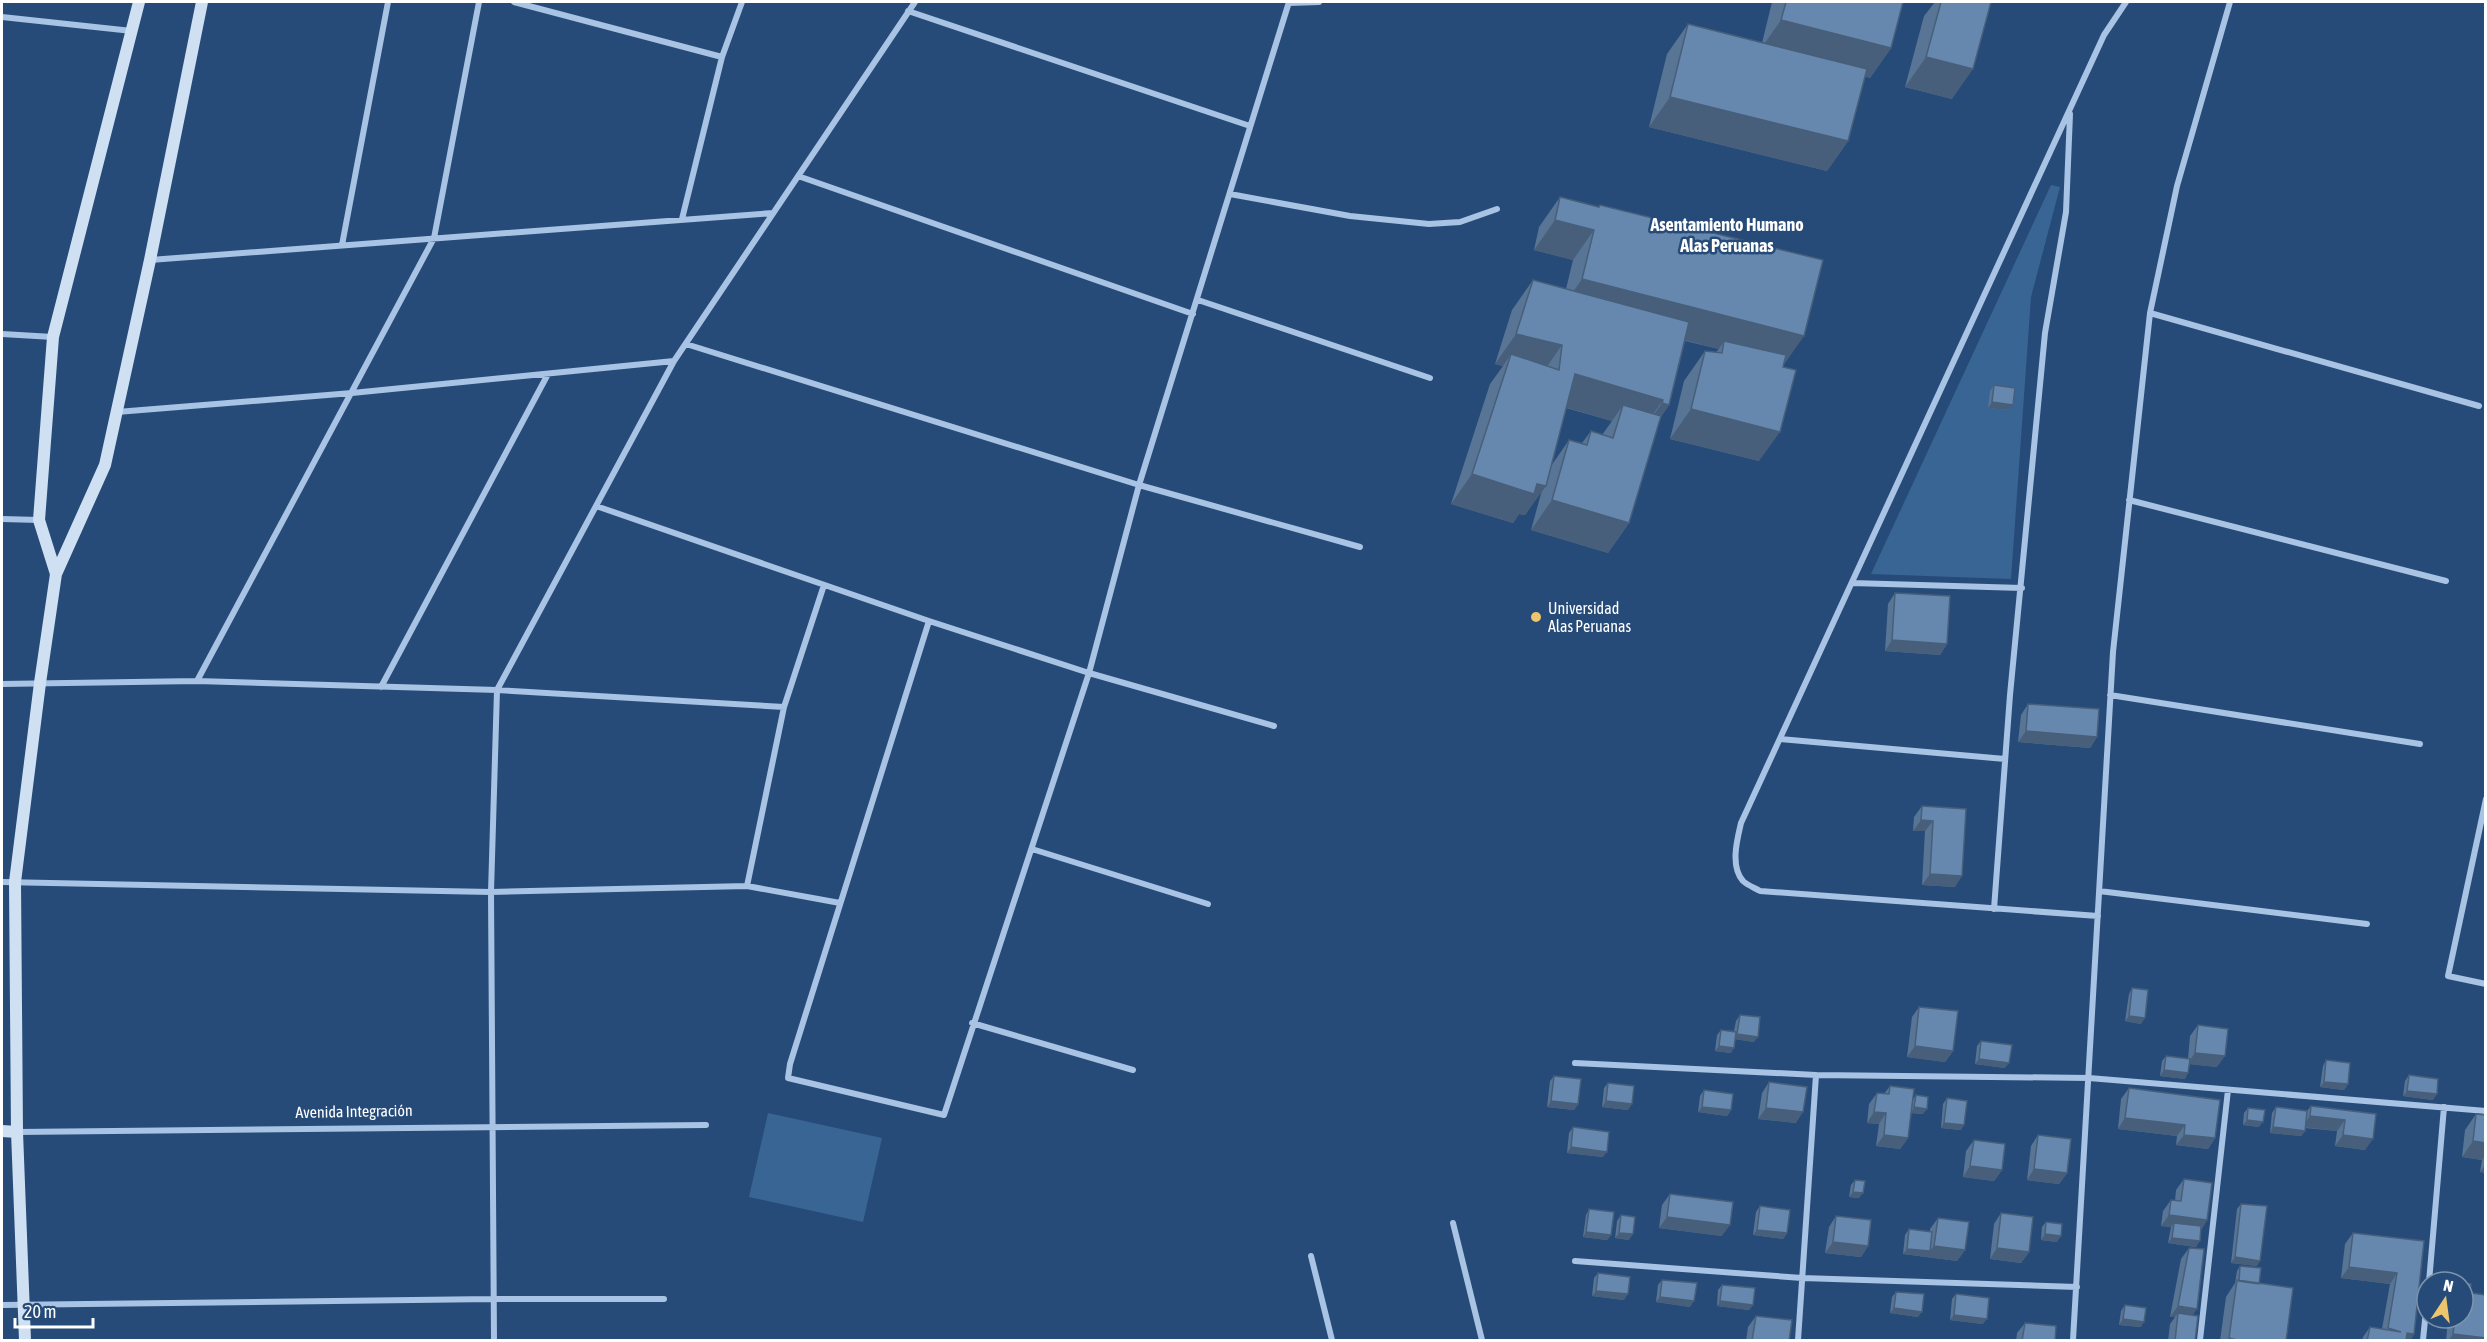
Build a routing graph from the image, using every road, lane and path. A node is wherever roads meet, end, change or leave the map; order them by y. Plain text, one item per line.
1 (140, 2) edge
2 (202, 2) edge
3 (388, 2) edge
4 (479, 2) edge
5 (514, 2) edge
6 (742, 2) edge
7 (915, 2) edge
8 (1289, 2) edge
9 (1319, 2) edge
10 (2126, 2) edge
11 (2230, 2) edge
12 (908, 11) junction
13 (2, 17) edge
14 (132, 31) junction
15 (722, 57) junction
16 (2070, 110) junction
17 (1250, 126) junction
18 (798, 176) junction
19 (1230, 194) junction
20 (1497, 209) dead end
21 (773, 213) junction
22 (682, 219) junction
23 (434, 238) junction
24 (342, 245) junction
25 (150, 260) junction
26 (1198, 300) junction
27 (2150, 313) junction
28 (1193, 314) junction
29 (2, 334) edge
30 (53, 337) junction
31 (686, 344) junction
32 (674, 361) junction
33 (548, 374) junction
34 (1430, 378) dead end
35 (352, 393) junction
36 (2479, 406) dead end
37 (116, 412) junction
38 (1139, 485) junction
39 (2129, 500) junction
40 (596, 506) junction
41 (2, 519) edge
42 (39, 520) junction
43 (1360, 547) dead end
44 (56, 574) junction
45 (2446, 581) dead end
46 (1852, 583) junction
47 (824, 585) junction
48 (2022, 588) junction
49 (929, 621) junction
50 (1089, 673) junction
51 (197, 681) junction
52 (40, 683) junction
53 (2, 684) edge
54 (381, 687) junction
55 (497, 690) junction
56 (2110, 695) junction
57 (784, 707) junction
58 (1274, 726) dead end
59 (1780, 739) junction
60 (2420, 744) dead end
61 (2005, 759) junction
62 (2486, 800) edge
63 (1032, 849) junction
64 (2, 882) edge
65 (15, 882) junction
66 (747, 886) junction
67 (2099, 891) junction
68 (491, 892) junction
69 (840, 903) junction
70 (1208, 904) dead end
71 (1994, 909) junction
72 (2098, 916) junction
73 (2367, 924) dead end
74 (2486, 984) edge
75 (972, 1023) junction
76 (1575, 1063) dead end
77 (1133, 1070) dead end
78 (1816, 1075) junction
79 (2089, 1078) junction
80 (2228, 1090) junction
81 (2444, 1107) junction
82 (2486, 1111) edge
83 (706, 1125) dead end
84 (491, 1126) junction
85 (2, 1131) edge
86 (17, 1132) junction
87 (1453, 1223) dead end
88 (1311, 1256) dead end
89 (1575, 1261) dead end
90 (2429, 1270) edge
91 (1802, 1278) junction
92 (2077, 1287) junction
93 (492, 1299) junction
94 (664, 1299) dead end
95 (25, 1304) junction
96 (2, 1305) edge
97 (25, 1341) edge
98 (494, 1341) edge
99 (1332, 1341) edge
100 (1482, 1341) edge
101 (1798, 1341) edge
102 (2073, 1341) edge
103 (2200, 1341) edge

1 - 14 street
2 - 25 street
3 - 24 street
4 - 23 street
5 - 15 street
6 - 15 street
7 - 12 street
8 - 9 street
8 - 17 street
10 - 16 street
11 - 27 street
12 - 17 street
12 - 18 street
13 - 14 street
14 - 30 street
15 - 22 street
16 - 46 street
16 - 48 street
17 - 19 street
18 - 21 street
18 - 28 street
19 - 20 street
19 - 26 street
21 - 22 street
21 - 31 street
22 - 23 street
23 - 24 street
23 - 35 street
24 - 25 street
25 - 37 street
26 - 28 street
26 - 34 street
27 - 36 street
27 - 39 street
28 - 38 street
29 - 30 street
30 - 42 street
31 - 32 street
31 - 38 street
32 - 33 street
32 - 40 street
33 - 35 street
33 - 54 street
35 - 37 street
35 - 51 street
37 - 44 street
38 - 43 street
38 - 50 street
39 - 45 street
39 - 56 street
40 - 47 street
40 - 55 street
41 - 42 street
42 - 44 street
44 - 52 street
46 - 48 street
46 - 59 street
47 - 49 street
47 - 57 street
48 - 61 street
49 - 50 street
49 - 69 street
50 - 58 street
50 - 63 street
51 - 52 street
51 - 54 street
52 - 53 street
52 - 65 street
54 - 55 street
55 - 57 street
55 - 68 street
56 - 60 street
56 - 67 street
57 - 66 street
59 - 61 street
59 - 71 street
61 - 71 street
62 - 74 street
63 - 70 street
63 - 75 street
64 - 65 street
65 - 68 street
65 - 86 street
66 - 68 street
66 - 69 street
67 - 72 street
67 - 73 street
68 - 84 street
69 - 75 street
71 - 72 street
72 - 79 street
75 - 77 street
76 - 78 street
78 - 79 street
78 - 91 street
79 - 80 street
79 - 92 street
80 - 81 street
80 - 103 street
81 - 82 street
81 - 90 street
83 - 84 street, Avenida Integración
84 - 86 street, Avenida Integración
84 - 93 street
85 - 86 street, Avenida Integración
86 - 95 street
87 - 100 street
88 - 99 street
89 - 91 street
91 - 92 street
91 - 101 street
92 - 102 street
93 - 94 street
93 - 95 street
93 - 98 street
95 - 96 street
95 - 97 street

